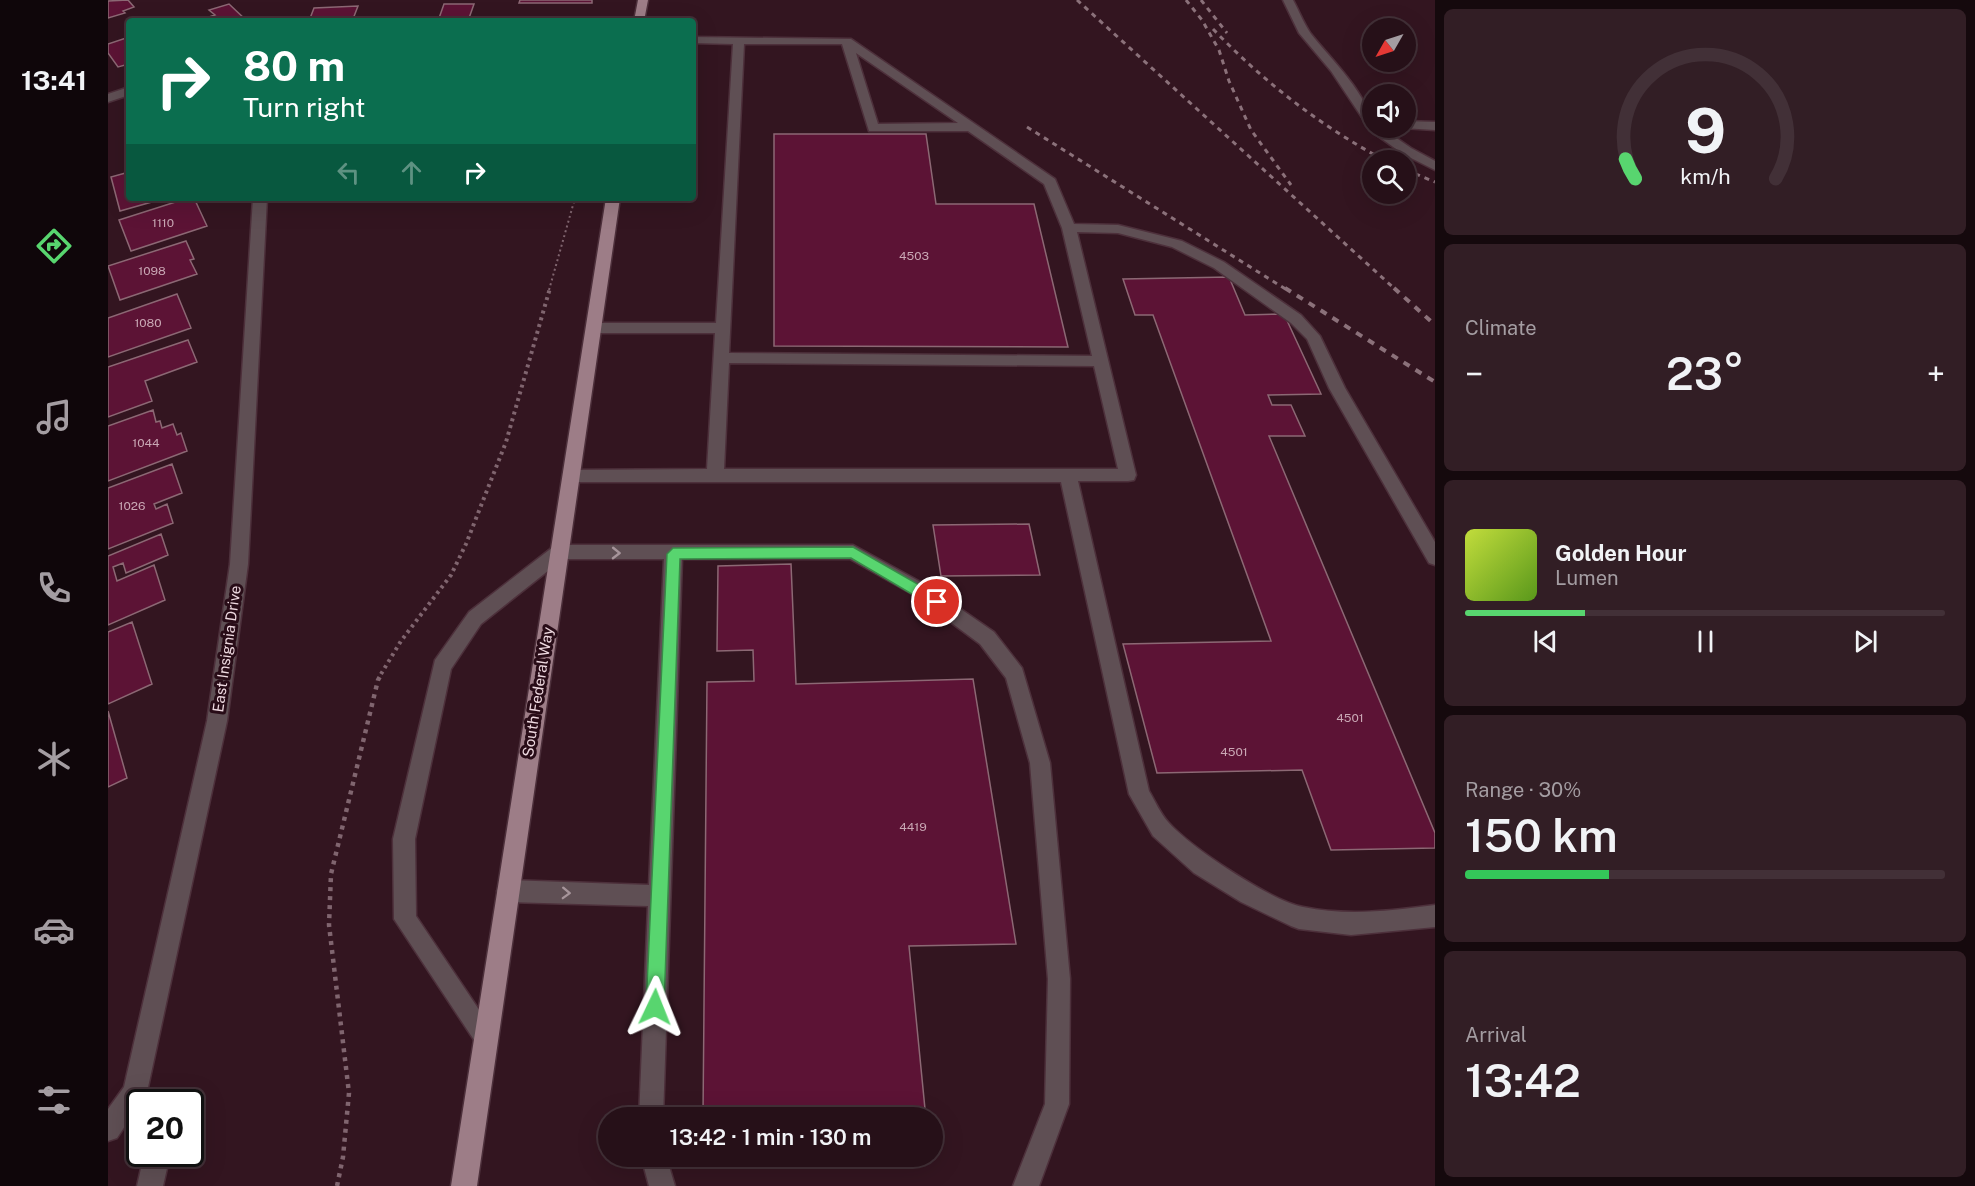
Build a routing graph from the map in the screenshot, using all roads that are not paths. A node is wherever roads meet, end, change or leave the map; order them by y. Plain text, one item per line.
1 (643, 0) edge
2 (1288, 0) edge
3 (640, 18) edge
4 (696, 40) edge
5 (739, 41) junction
6 (847, 42) junction
7 (126, 92) edge
8 (108, 98) edge
9 (1362, 108) edge
10 (1416, 125) edge
11 (1435, 126) edge
12 (972, 127) junction
13 (1390, 138) edge
14 (1435, 166) edge
15 (260, 201) edge
16 (613, 201) edge
17 (1070, 228) junction
18 (593, 328) junction
19 (722, 328) junction
20 (721, 358) junction
21 (1101, 361) junction
22 (1068, 475) junction
23 (571, 476) junction
24 (715, 476) junction
25 (559, 552) junction
26 (673, 554) junction
27 (1435, 558) edge
28 (508, 891) junction
29 (660, 896) junction
30 (1435, 915) edge
31 (486, 1038) junction
32 (139, 1089) edge
33 (651, 1107) edge
34 (126, 1111) edge
35 (108, 1129) edge
36 (154, 1167) edge
37 (656, 1167) edge
38 (150, 1186) edge
39 (464, 1186) edge
40 (662, 1186) edge
41 (1026, 1186) edge

1 - 3 main road
2 - 9 street
4 - 5 street
5 - 6 street
5 - 19 street
6 - 12 street
6 - 12 street
7 - 8 street
10 - 11 street
12 - 17 street
13 - 14 street
15 - 32 street, East Insignia Drive
16 - 18 main road, South Federal Way
17 - 21 street
17 - 27 street
18 - 19 street
18 - 23 main road, South Federal Way
19 - 20 street
20 - 21 street
20 - 24 street
21 - 22 street
22 - 24 street
22 - 30 street
23 - 24 street
23 - 25 main road, South Federal Way
25 -> 26 street
25 - 28 main road, South Federal Way
25 - 31 street
26 - 29 street
26 - 41 street
28 -> 29 street
28 - 31 main road, South Federal Way
29 - 33 street
31 - 39 main road, South Federal Way
34 - 35 street, East Insignia Drive
36 - 38 street
37 - 40 street

